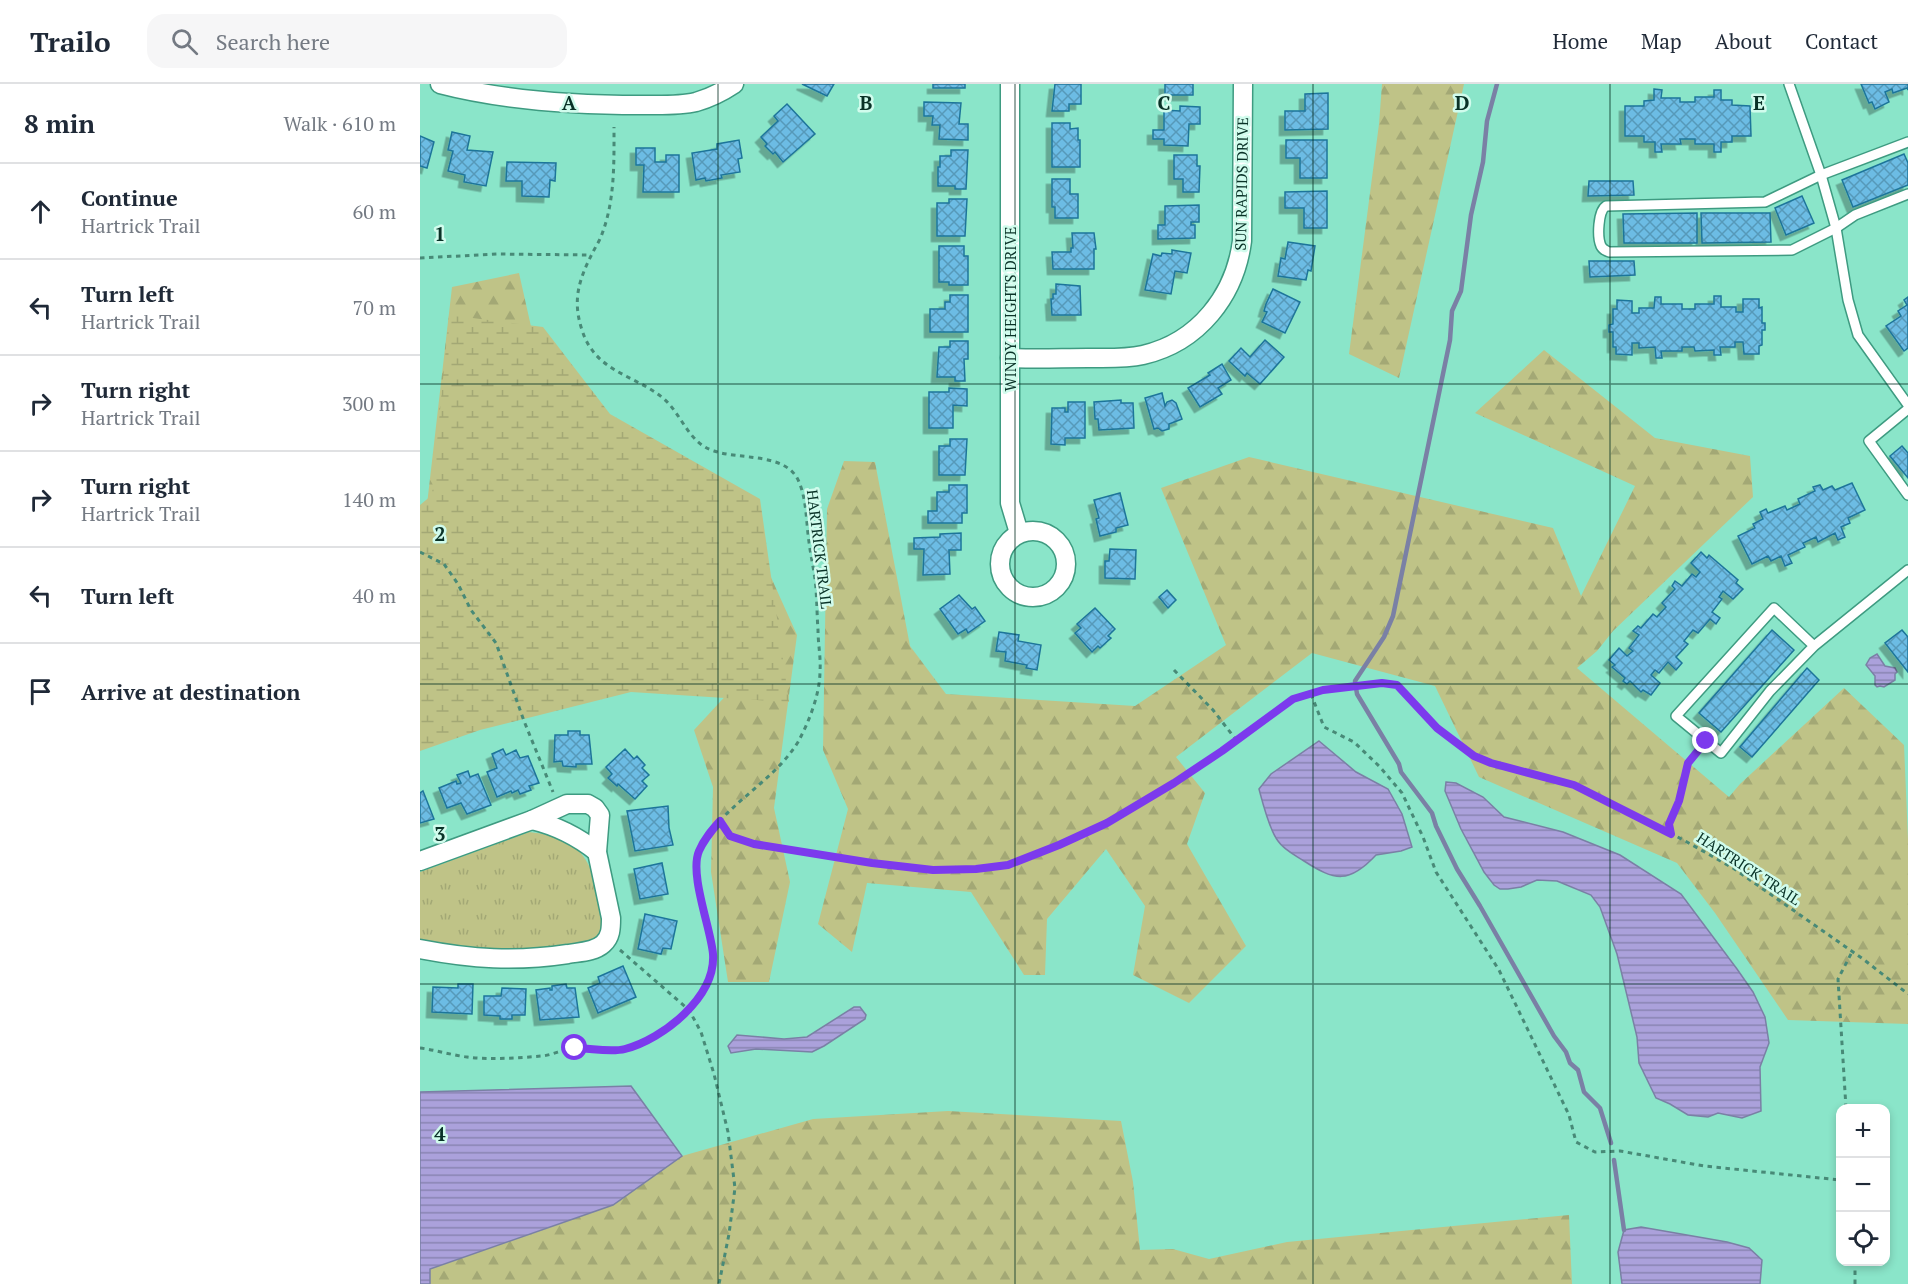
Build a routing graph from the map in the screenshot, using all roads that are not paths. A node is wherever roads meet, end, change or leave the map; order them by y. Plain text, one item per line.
1 (440, 84) edge
2 (734, 84) edge
3 (1010, 84) edge
4 (1243, 84) edge
5 (1789, 84) edge
6 (1908, 142) edge
7 (1821, 176) junction
8 (1908, 194) edge
9 (1836, 228) junction
10 (1010, 358) junction
11 (1908, 407) edge
12 (1908, 495) edge
13 (1019, 533) dead end
14 (1908, 570) edge
15 (1814, 646) junction
16 (532, 820) junction
17 (597, 852) junction
18 (420, 861) edge
19 (420, 949) edge

1 - 2 street
3 - 10 street, WINDY HEIGHTS DRIVE
4 - 10 street, SUN RAPIDS DRIVE
5 - 7 lane
6 - 7 lane
7 - 9 lane
7 - 9 lane
8 - 9 lane
9 - 11 lane
10 - 13 street, WINDY HEIGHTS DRIVE
11 - 12 lane
14 - 15 lane
15 - 15 lane
16 - 17 street
16 - 17 street
16 - 18 street
17 - 19 street

